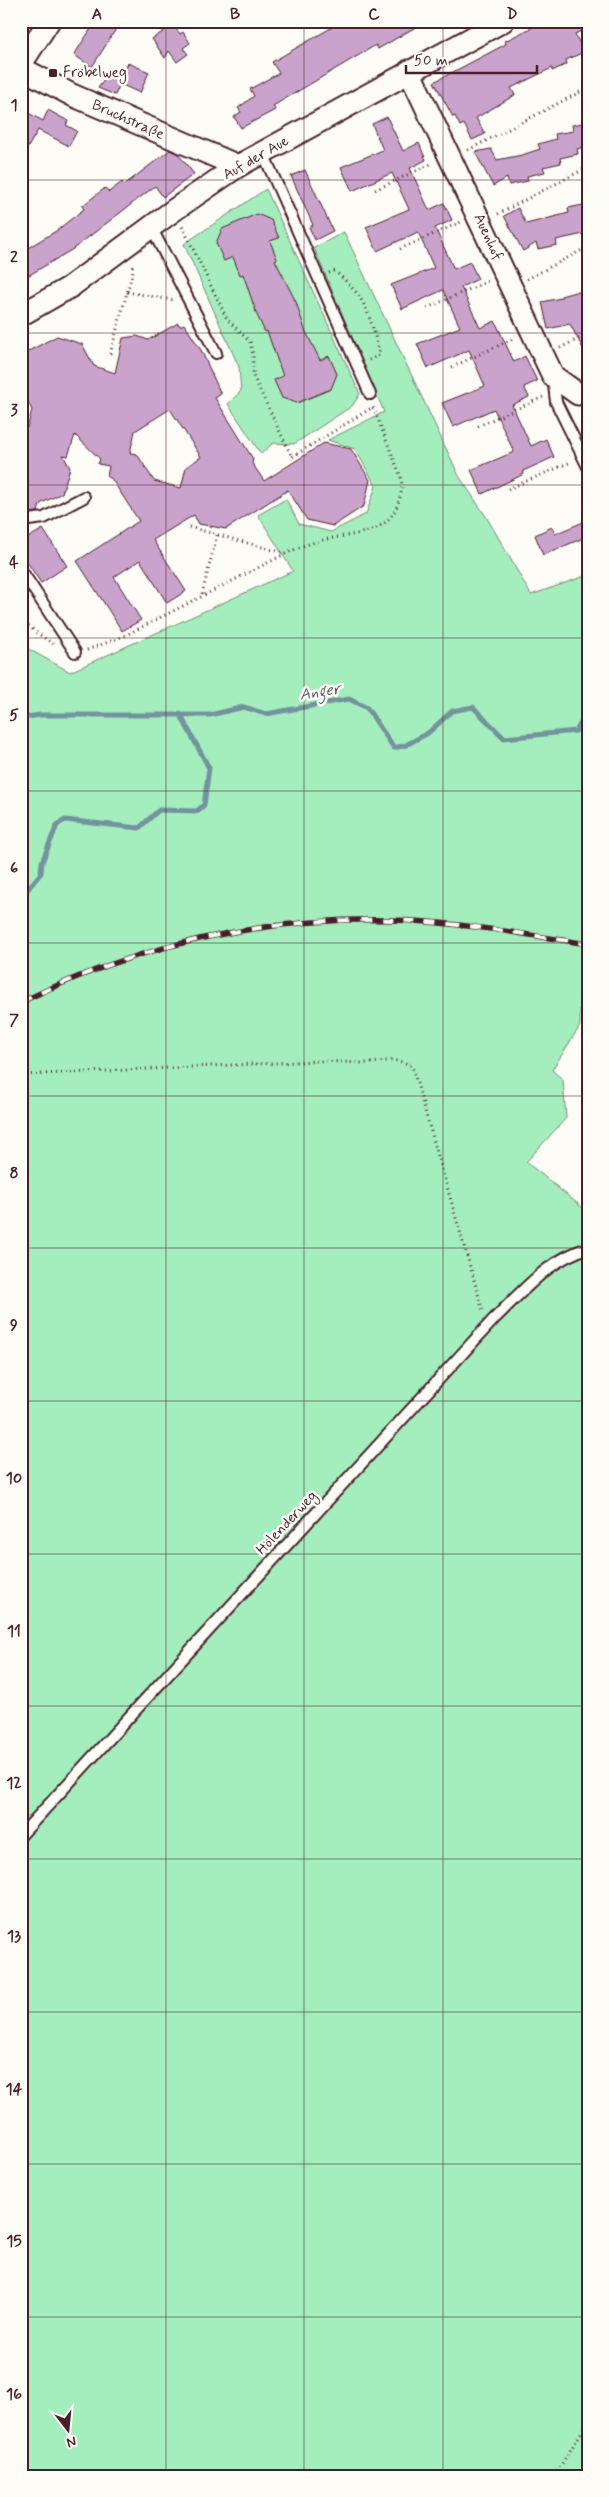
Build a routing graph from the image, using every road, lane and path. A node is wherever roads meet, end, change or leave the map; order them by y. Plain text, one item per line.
1 (49, 21) edge
2 (503, 21) edge
3 (21, 64) edge
4 (21, 68) edge
5 (409, 71) junction
6 (584, 90) dead end
7 (263, 153) junction
8 (451, 157) junction
9 (238, 166) junction
10 (588, 167) edge
11 (375, 190) dead end
12 (174, 210) junction
13 (480, 219) junction
14 (151, 227) junction
15 (129, 242) junction
16 (588, 247) edge
17 (400, 249) dead end
18 (317, 277) junction
19 (508, 280) junction
20 (127, 292) junction
21 (191, 303) junction
22 (427, 308) dead end
23 (21, 315) edge
24 (532, 330) junction
25 (588, 334) edge
26 (216, 352) dead end
27 (110, 354) dead end
28 (357, 366) junction
29 (452, 367) dead end
30 (551, 375) junction
31 (370, 394) dead end
32 (578, 394) dead end
33 (478, 426) dead end
34 (583, 457) junction
35 (588, 467) edge
36 (508, 489) dead end
37 (84, 497) dead end
38 (21, 522) edge
39 (189, 527) dead end
40 (217, 535) junction
41 (285, 554) junction
42 (21, 570) edge
43 (202, 595) junction
44 (21, 618) edge
45 (74, 652) junction
46 (21, 1076) edge
47 (588, 1248) edge
48 (494, 1319) junction
49 (21, 1835) edge
50 (588, 2422) edge
51 (554, 2476) edge

1 - 3 street
2 - 5 street, Auf der Aue
4 - 9 street, Bruchstraße
5 - 7 street, Auf der Aue
5 - 8 street, Auenhof
6 - 8 path
7 - 9 street, Auf der Aue
7 - 18 lane
8 - 11 path
8 - 13 street, Auenhof
9 - 12 street, Auf der Aue
10 - 13 path
12 - 14 street, Auf der Aue
12 - 41 path
13 - 17 path
13 - 19 street, Auenhof
14 - 15 street, Auf der Aue
14 - 21 lane
15 - 20 path
15 - 23 street, Auf der Aue
16 - 19 path
18 - 28 lane
18 - 28 path
19 - 22 path
19 - 24 street, Auenhof
20 - 21 path
20 - 27 path
21 - 26 lane
24 - 29 path
24 - 30 street, Auenhof
25 - 30 path
28 - 31 lane
30 - 32 street
30 - 33 path
30 - 34 lane
34 - 35 lane
34 - 36 path
37 - 38 lane
39 - 40 path
40 - 41 path
40 - 43 path
41 - 43 path
42 - 45 lane
43 - 45 path
44 - 45 path
46 - 48 path
47 - 48 lane, Hölenderweg
48 - 49 lane, Hölenderweg
50 - 51 path

